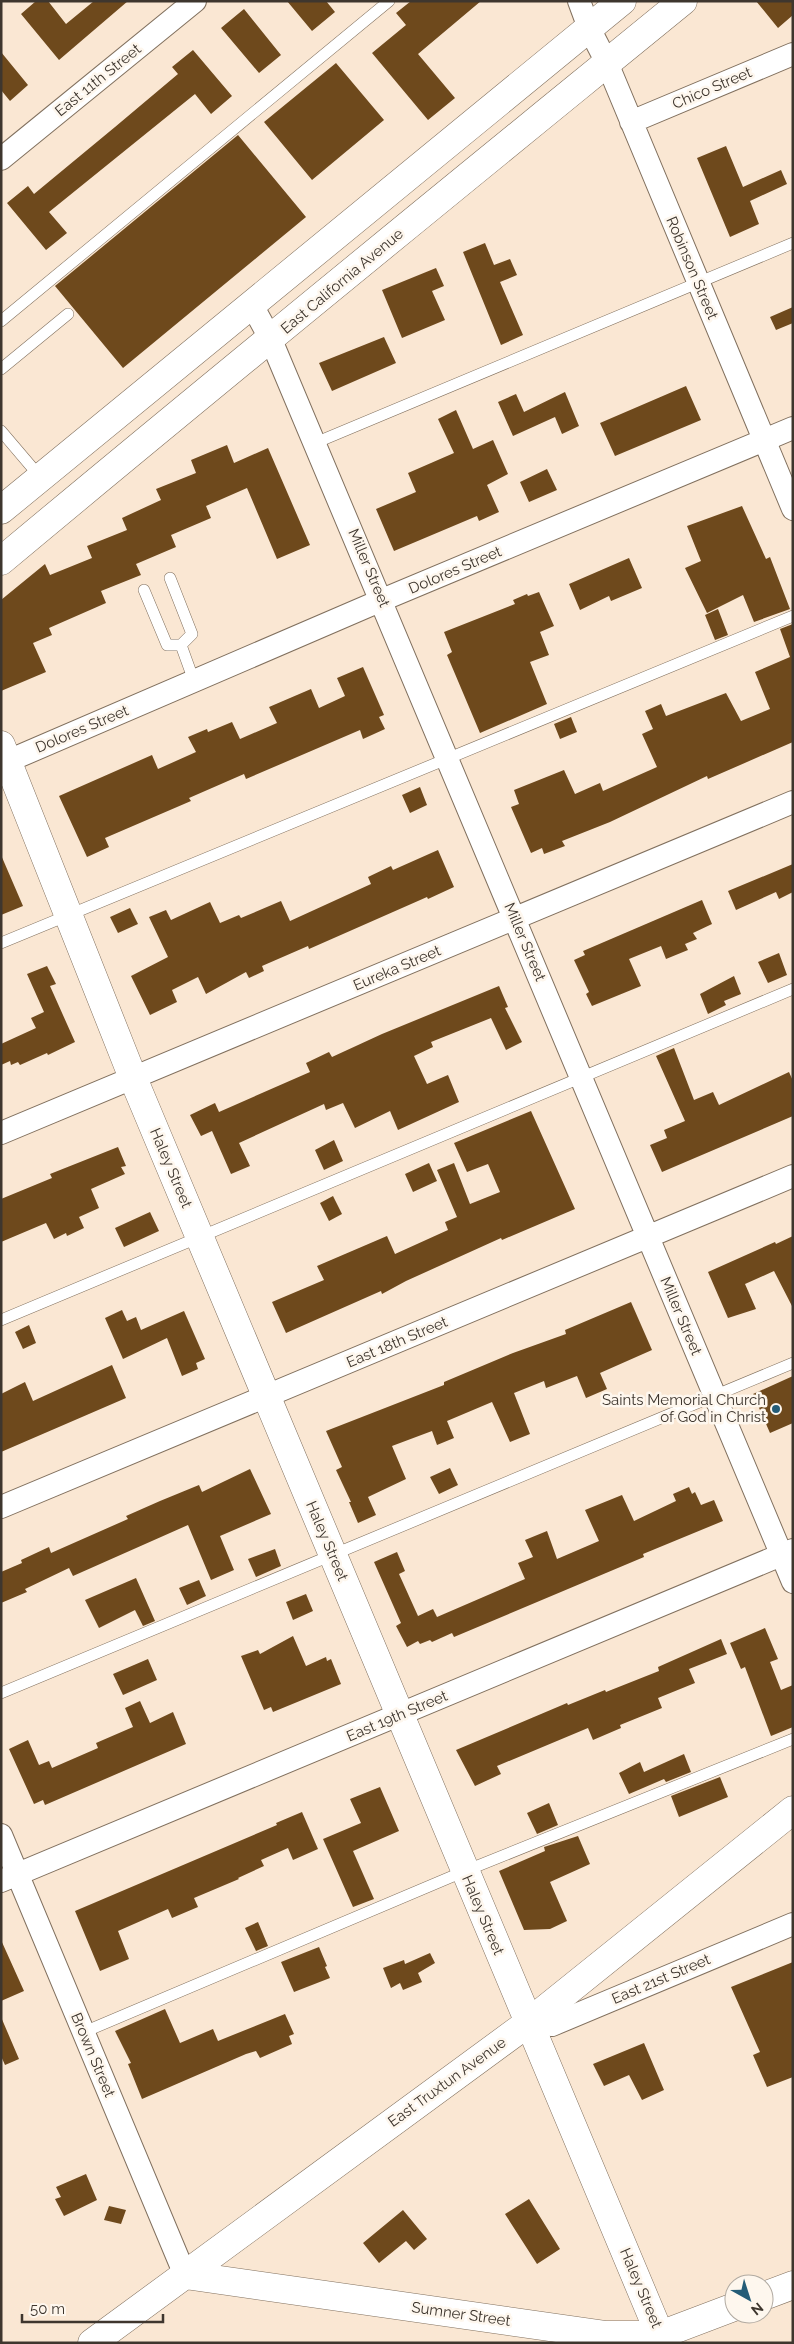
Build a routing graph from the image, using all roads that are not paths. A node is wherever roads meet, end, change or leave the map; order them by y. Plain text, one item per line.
1 (195, 1) edge
2 (389, 1) edge
3 (579, 1) edge
4 (622, 1) edge
5 (683, 1) edge
6 (589, 28) junction
7 (793, 54) edge
8 (607, 63) junction
9 (631, 122) junction
10 (1, 159) edge
11 (793, 243) edge
12 (698, 282) junction
13 (252, 305) junction
14 (68, 314) dead end
15 (1, 321) edge
16 (271, 340) junction
17 (1, 369) edge
18 (793, 428) edge
19 (1, 430) edge
20 (764, 440) junction
21 (315, 443) junction
22 (41, 478) junction
23 (793, 509) edge
24 (1, 510) edge
25 (1, 561) edge
26 (170, 578) dead end
27 (144, 590) dead end
28 (382, 600) junction
29 (793, 616) edge
30 (181, 645) junction
31 (194, 681) junction
32 (5, 753) edge
33 (448, 757) junction
34 (793, 802) edge
35 (70, 914) junction
36 (515, 918) junction
37 (1, 943) edge
38 (793, 989) edge
39 (582, 1077) junction
40 (133, 1078) junction
41 (1, 1133) edge
42 (793, 1176) edge
43 (648, 1237) junction
44 (200, 1238) junction
45 (1, 1320) edge
46 (793, 1363) edge
47 (267, 1396) junction
48 (715, 1396) junction
49 (1, 1507) edge
50 (787, 1553) edge
51 (332, 1555) junction
52 (793, 1582) edge
53 (1, 1693) edge
54 (400, 1715) junction
55 (791, 1742) edge
56 (793, 1810) edge
57 (1, 1835) edge
58 (465, 1871) junction
59 (9, 1878) edge
60 (793, 1924) edge
61 (528, 2023) junction
62 (84, 2032) junction
63 (185, 2275) junction
64 (793, 2285) edge
65 (774, 2292) edge
66 (724, 2311) edge
67 (660, 2334) junction
68 (606, 2339) edge
69 (92, 2343) edge

1 - 10 street, East 11th Street
2 - 15 lane
3 - 6 street, Robinson Street
4 - 6 main road
5 - 8 main road, East California Avenue
6 - 8 street, Robinson Street
6 - 13 main road
7 - 9 street, Chico Street
8 - 9 street, Robinson Street
8 - 16 main road, East California Avenue
9 - 12 street, Robinson Street
11 - 12 lane
12 - 20 street, Robinson Street
12 - 21 lane
13 - 16 street, Miller Street
13 - 22 main road
14 - 17 lane
16 - 21 street, Miller Street
16 - 25 main road, East California Avenue
18 - 20 street, Dolores Street
19 - 22 lane
20 - 23 street, Robinson Street
20 - 28 street, Dolores Street
21 - 28 street, Miller Street
22 - 24 main road
26 - 30 lane
27 - 30 lane
28 - 31 street, Dolores Street
28 - 33 street, Miller Street
29 - 33 lane
30 - 31 lane
31 - 32 street, Dolores Street
32 - 35 main road, Haley Street
33 - 35 lane
33 - 36 street, Miller Street
34 - 36 street, Eureka Street
35 - 37 lane
35 - 40 main road, Haley Street
36 - 39 street, Miller Street
36 - 40 street, Eureka Street
38 - 39 lane
39 - 43 street, Miller Street
39 - 44 lane
40 - 41 street, Eureka Street
40 - 44 main road, Haley Street
42 - 43 street, East 18th Street
43 - 47 street, East 18th Street
43 - 48 street, Miller Street
44 - 45 lane
44 - 47 main road, Haley Street
46 - 48 lane
47 - 49 street, East 18th Street
47 - 51 main road, Haley Street
48 - 50 street, Miller Street
48 - 51 lane
50 - 52 street, Miller Street
50 - 54 street, East 19th Street
51 - 53 lane
51 - 54 main road, Haley Street
54 - 58 main road, Haley Street
54 - 59 street, East 19th Street
55 - 58 lane
56 - 61 main road, East Truxtun Avenue
57 - 59 street, Brown Street
58 - 61 main road, Haley Street
58 - 62 lane
59 - 62 street, Brown Street
60 - 61 street, East 21st Street
61 - 63 main road, East Truxtun Avenue
61 - 67 main road, Haley Street
62 - 63 street, Brown Street
63 - 68 main road, Sumner Street
63 - 69 main road, East Truxtun Avenue
64 - 65 main road
66 - 67 main road, Sumner Street
67 - 68 main road, Sumner Street

